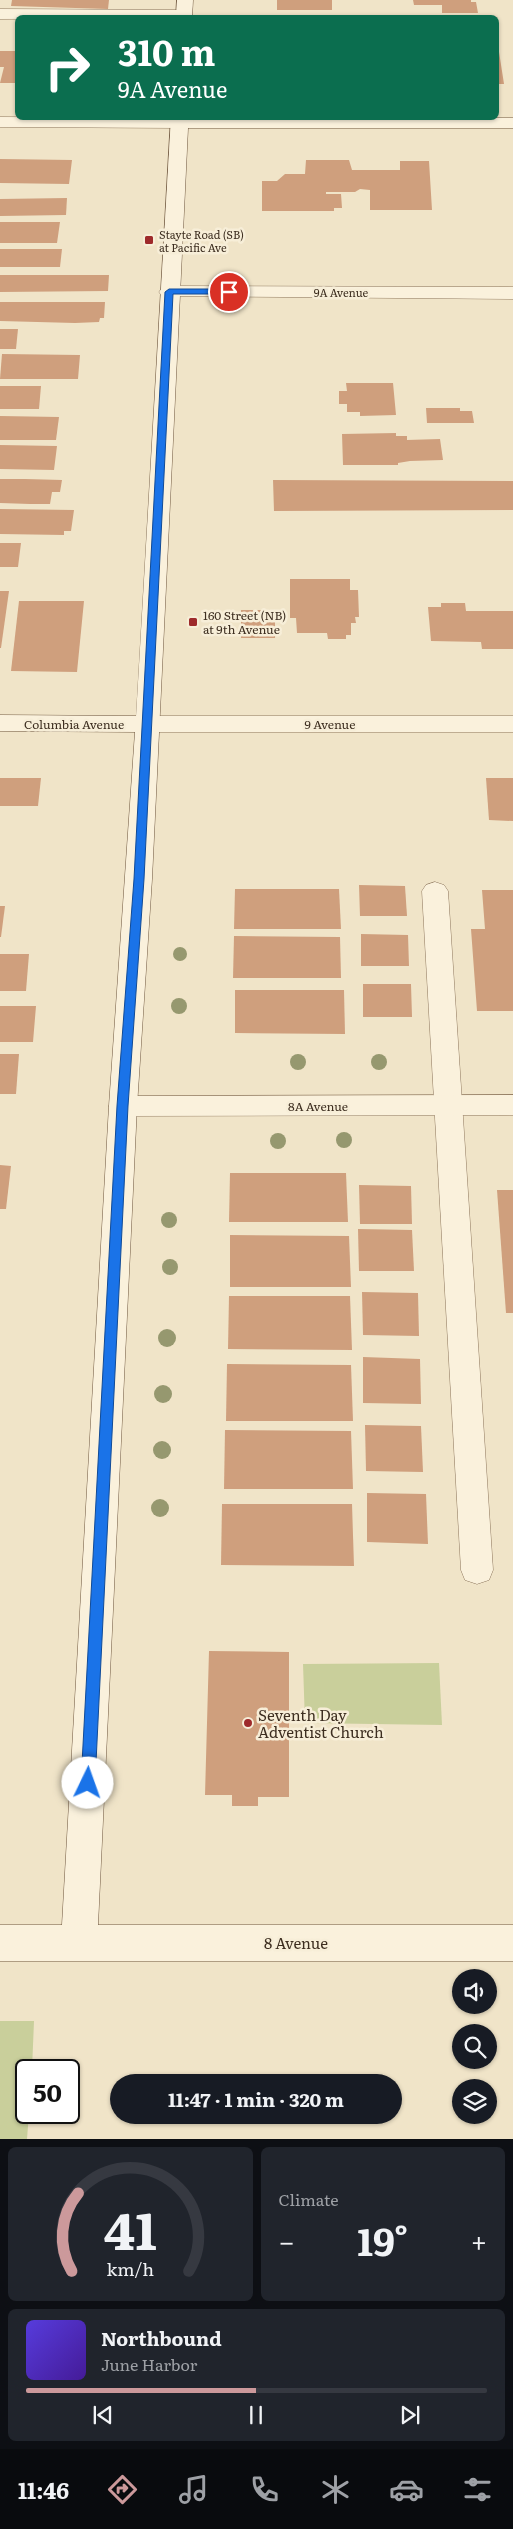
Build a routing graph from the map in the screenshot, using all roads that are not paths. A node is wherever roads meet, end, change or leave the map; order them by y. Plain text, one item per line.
1 (185, 11) edge
2 (0, 14) edge
3 (180, 120) edge
4 (0, 122) edge
5 (513, 123) edge
6 (169, 292) junction
7 (513, 293) edge
8 (0, 723) edge
9 (147, 724) junction
10 (513, 724) edge
11 (435, 892) dead end
12 (513, 1105) edge
13 (123, 1106) junction
14 (447, 1106) junction
15 (477, 1570) dead end
16 (0, 1943) edge
17 (79, 1943) junction
18 (513, 1943) edge

1 - 2 main road
3 - 4 main road
3 - 5 main road
3 - 6 main road
6 - 7 main road, 9A Avenue
6 - 9 main road
8 - 9 main road, Columbia Avenue
9 - 10 main road, 9 Avenue
9 - 13 main road
11 - 14 main road
12 - 14 main road, 8A Avenue
13 - 14 main road, 8A Avenue
13 - 17 main road
14 - 15 main road
16 - 17 main road, 8 Avenue
17 - 18 main road, 8 Avenue

